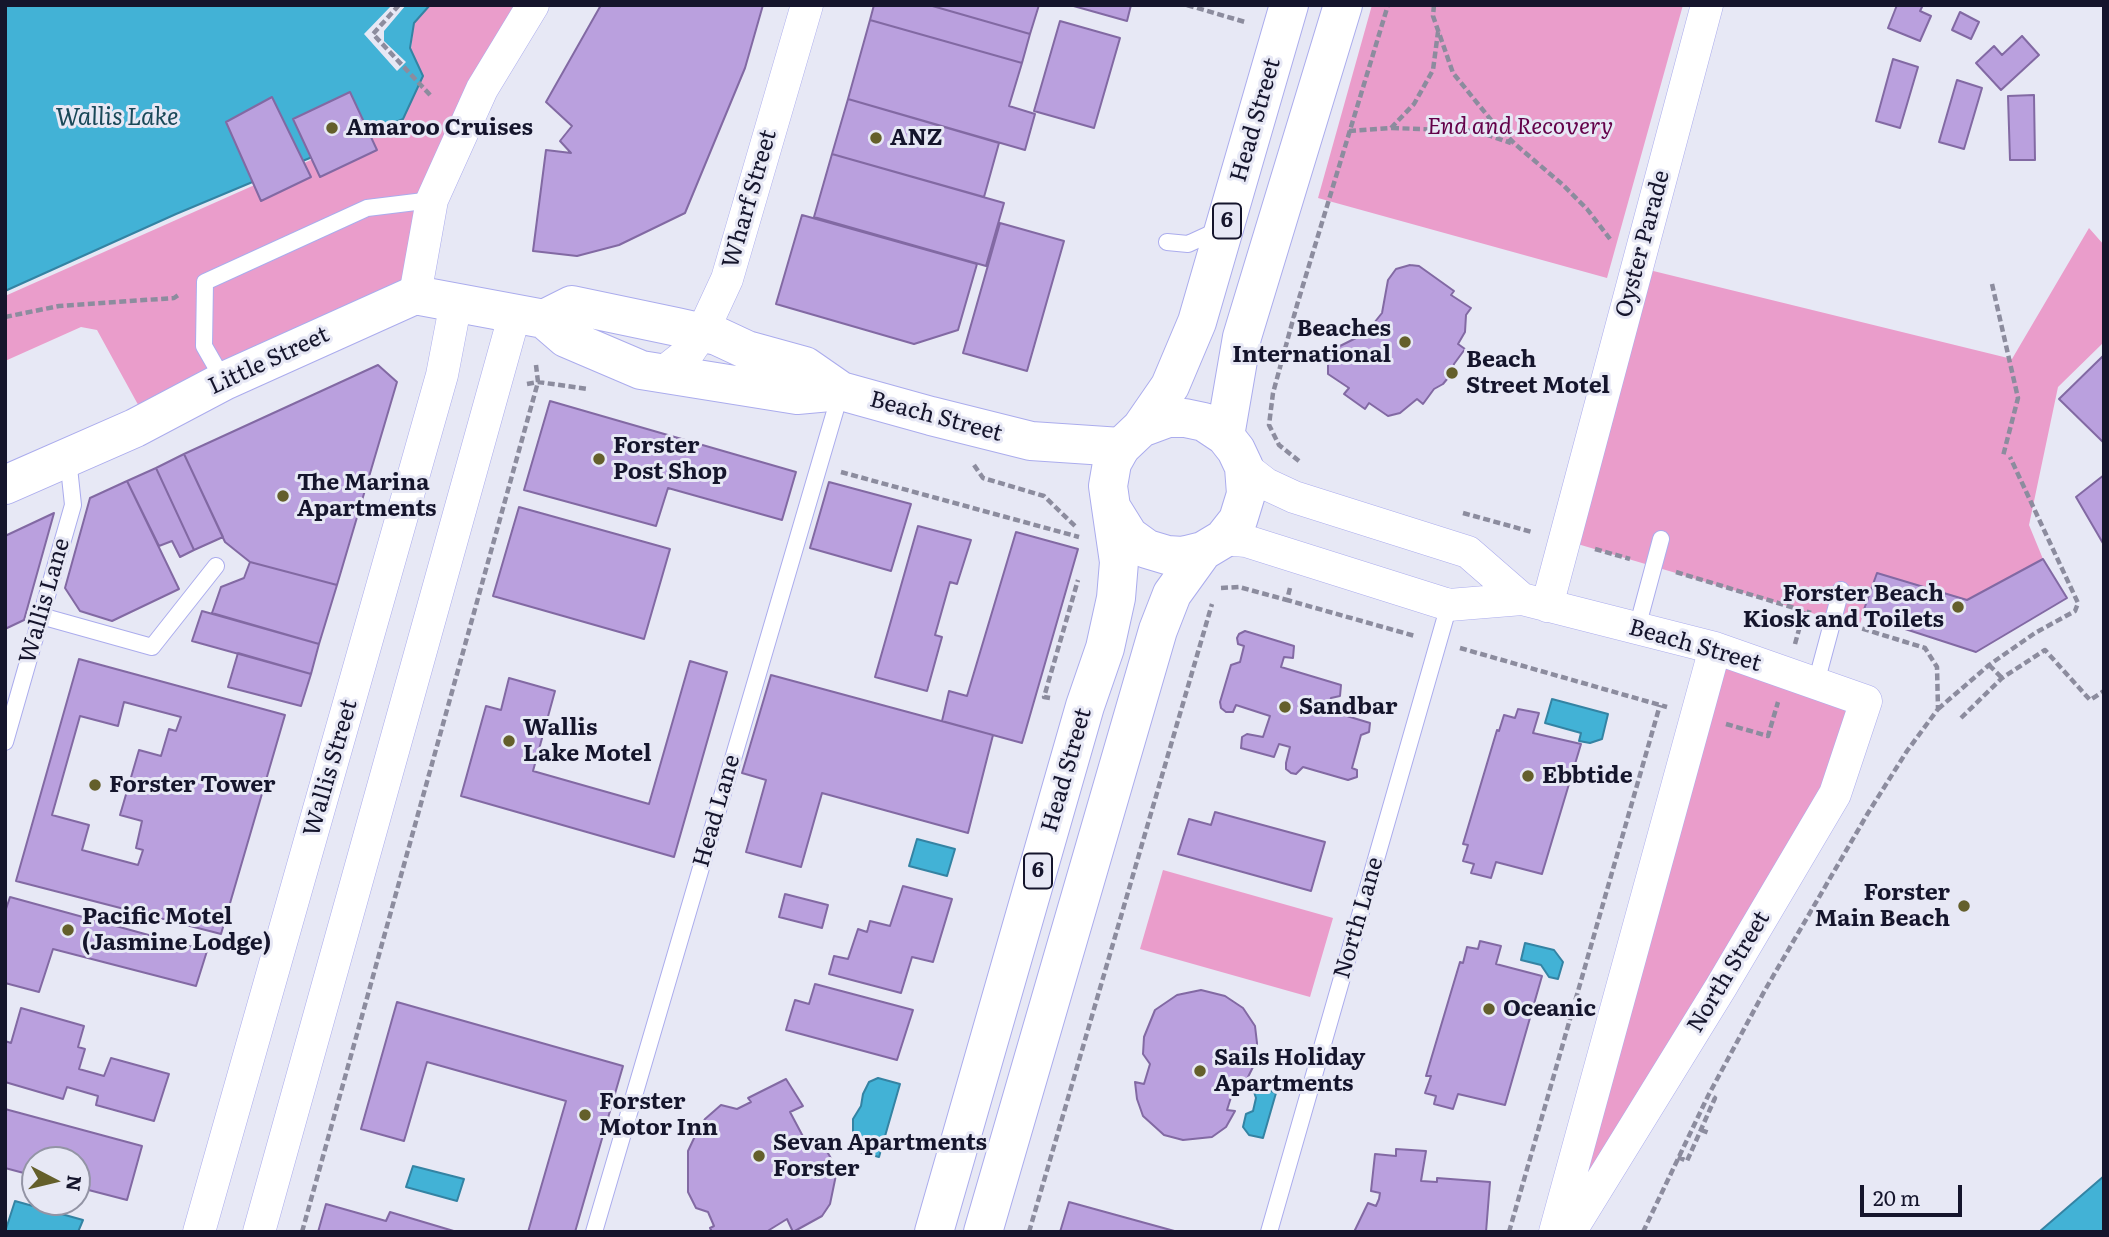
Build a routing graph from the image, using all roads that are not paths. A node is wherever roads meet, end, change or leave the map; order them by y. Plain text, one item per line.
1 (533, 5) edge
2 (807, 5) edge
3 (1289, 5) edge
4 (1343, 5) edge
5 (1707, 5) edge
6 (432, 200) junction
7 (1228, 216) junction
8 (1167, 242) dead end
9 (415, 295) junction
10 (456, 302) junction
11 (530, 316) junction
12 (702, 332) junction
13 (661, 374) junction
14 (224, 381) junction
15 (841, 391) junction
16 (1131, 437) junction
17 (1031, 441) junction
18 (1234, 451) junction
19 (68, 458) junction
20 (5, 485) edge
21 (1110, 497) junction
22 (1661, 539) dead end
23 (1213, 545) junction
24 (216, 566) dead end
25 (1842, 590) dead end
26 (1535, 602) junction
27 (1449, 605) junction
28 (41, 616) junction
29 (1637, 628) junction
30 (1716, 648) junction
31 (1816, 683) junction
32 (1866, 701) joint
33 (5, 742) edge
34 (199, 1232) edge
35 (259, 1232) edge
36 (594, 1232) edge
37 (934, 1232) edge
38 (983, 1232) edge
39 (1269, 1232) edge
40 (1555, 1232) edge
41 (1570, 1232) edge

1 - 6 street
2 - 12 street, Wharf Street
3 - 7 main road, Head Street / 6
4 - 18 main road, 6
5 - 26 street, Oyster Parade
6 - 9 street
6 - 14 lane
7 - 8 lane
7 - 16 main road, Head Street / 6
9 - 10 main road
9 - 14 main road, Little Street
10 - 11 main road
10 - 34 street, Wallis Street
11 - 12 main road
11 - 13 main road
11 - 35 street
12 - 13 street, Wharf Street
12 - 15 main road, Beach Street
13 - 15 main road, Beach Street
14 - 19 main road, Little Street
15 - 17 main road, Beach Street
15 - 36 lane, Head Lane
16 - 17 main road, Beach Street
16 - 18 main road
16 - 21 main road, 6
17 - 21 main road, Beach Street
18 - 23 main road, 6
18 - 26 street, Beach Street
19 - 20 main road, Little Street
19 - 28 lane, Wallis Lane
21 - 23 main road
21 - 37 main road, Head Street / 6
22 - 29 lane
23 - 27 street, Beach Street
23 - 38 main road, Head Street / 6
24 - 28 lane
25 - 31 lane
26 - 27 street, Beach Street
26 - 29 street, Beach Street
27 - 39 lane, North Lane
28 - 33 lane, Wallis Lane
29 - 30 street, Beach Street
30 - 31 street, Beach Street
30 - 40 street
31 - 32 street, Beach Street
32 - 41 street, North Street

